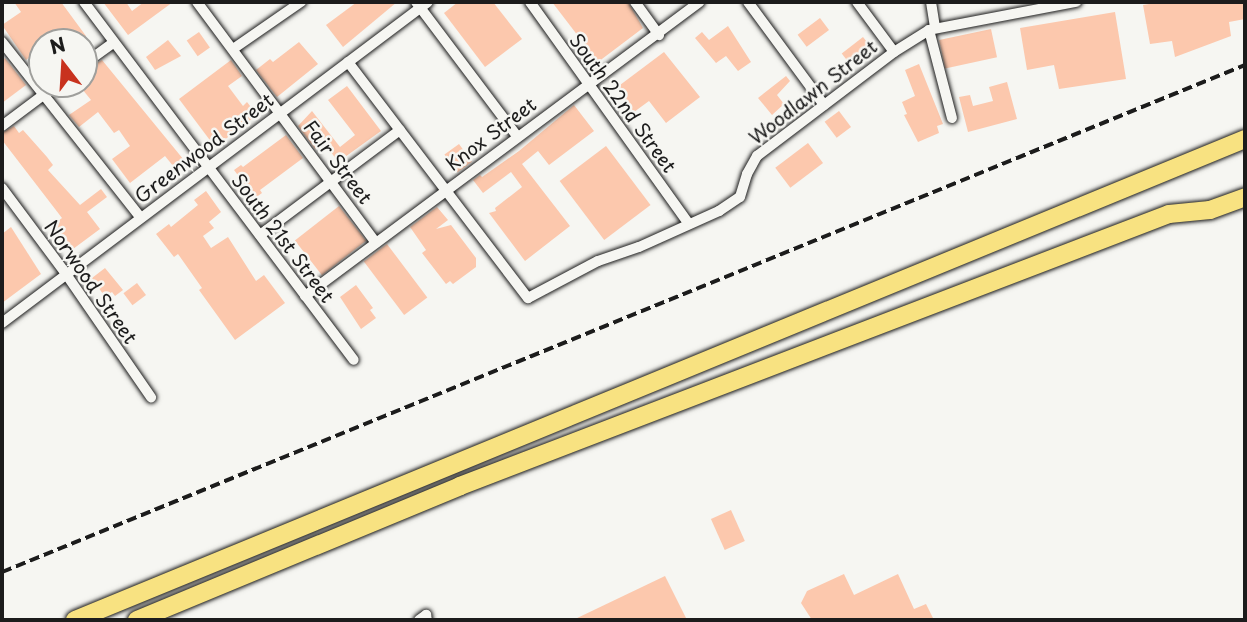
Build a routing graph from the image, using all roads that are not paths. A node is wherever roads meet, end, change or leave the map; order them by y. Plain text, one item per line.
1 (83, 2) edge
2 (197, 2) edge
3 (301, 2) edge
4 (530, 2) edge
5 (635, 2) edge
6 (699, 2) edge
7 (748, 2) edge
8 (857, 2) edge
9 (931, 2) edge
10 (1076, 2) edge
11 (421, 4) edge
12 (932, 29) junction
13 (659, 35) junction
14 (2, 42) edge
15 (113, 43) junction
16 (233, 50) junction
17 (894, 51) junction
18 (98, 54) edge
19 (348, 62) junction
20 (28, 76) edge
21 (589, 86) junction
22 (39, 98) edge
23 (45, 98) edge
24 (824, 105) junction
25 (280, 113) junction
26 (951, 118) dead end
27 (2, 126) edge
28 (400, 130) junction
29 (517, 136) junction
30 (1245, 139) edge
31 (208, 167) junction
32 (331, 181) junction
33 (2, 188) edge
34 (446, 190) junction
35 (1245, 197) edge
36 (141, 218) junction
37 (689, 224) junction
38 (260, 236) junction
39 (376, 243) junction
40 (66, 274) junction
41 (305, 296) junction
42 (2, 323) edge
43 (354, 360) dead end
44 (151, 397) dead end
45 (75, 620) edge
46 (137, 620) edge

1 - 15 street, South 21st Street
2 - 16 street, Fair Street
3 - 16 street
4 - 21 street, South 22nd Street
5 - 13 street
6 - 13 street, Knox Street
7 - 24 street
8 - 17 street
9 - 12 street
10 - 12 street, Woodlawn Street
11 - 19 street, Greenwood Street
11 - 29 street
12 - 17 street, Woodlawn Street
12 - 26 street
13 - 21 street, Knox Street
14 - 20 street
15 - 18 street
15 - 31 street, South 21st Street
16 - 25 street, Fair Street
17 - 24 street, Woodlawn Street
19 - 25 street, Greenwood Street
19 - 28 street
21 - 29 street, Knox Street
21 - 37 street, South 22nd Street
22 - 27 street
23 - 36 street
24 - 37 street, Woodlawn Street
25 - 31 street, Greenwood Street
25 - 32 street, Fair Street
28 - 32 street
28 - 34 street
29 - 34 street, Knox Street
30 - 45 highway
31 - 36 street, Greenwood Street
31 - 38 street, South 21st Street
32 - 38 street
32 - 39 street, Fair Street
33 - 40 street, Norwood Street
34 - 37 street, Woodlawn Street
34 - 39 street, Knox Street
35 - 46 highway
36 - 40 street, Greenwood Street
38 - 41 street, South 21st Street
39 - 41 street, Knox Street
40 - 42 street, Greenwood Street
40 - 44 street, Norwood Street
41 - 43 street, South 21st Street

